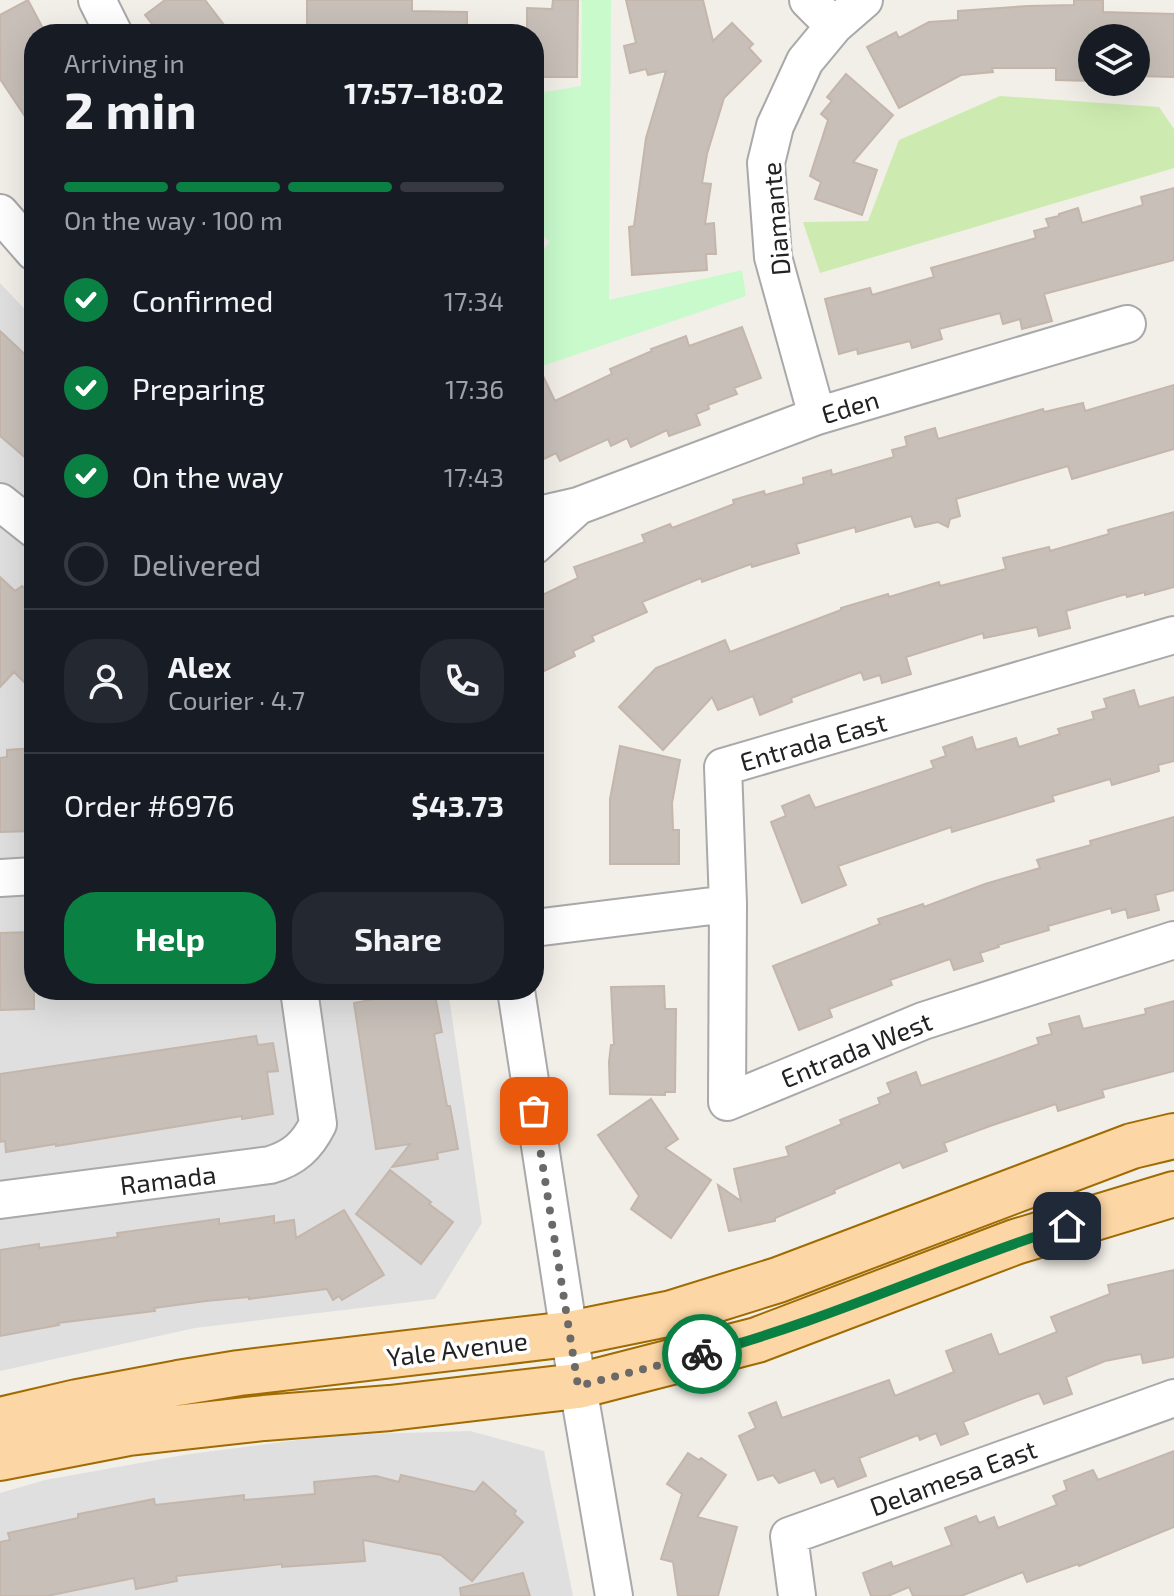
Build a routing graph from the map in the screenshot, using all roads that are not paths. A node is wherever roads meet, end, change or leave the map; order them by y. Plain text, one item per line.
1 (97, 0) edge
2 (808, 0) edge
3 (864, 0) edge
4 (109, 24) edge
5 (834, 26) junction
6 (0, 213) edge
7 (24, 241) edge
8 (1127, 324) dead end
9 (817, 416) junction
10 (0, 502) edge
11 (578, 506) junction
12 (544, 514) edge
13 (24, 521) edge
14 (544, 537) edge
15 (1174, 635) edge
16 (24, 877) edge
17 (0, 878) edge
18 (728, 904) junction
19 (544, 927) edge
20 (1174, 940) edge
21 (300, 1000) edge
22 (518, 1000) edge
23 (1174, 1136) edge
24 (1174, 1194) edge
25 (0, 1200) edge
26 (569, 1334) junction
27 (578, 1386) junction
28 (1174, 1398) edge
29 (0, 1420) edge
30 (0, 1458) edge
31 (614, 1596) edge
32 (797, 1596) edge

1 - 4 street
2 - 5 street
3 - 5 street, Diamante
5 - 9 street, Diamante
6 - 7 street
8 - 9 street, Eden
9 - 11 street, Eden
10 - 13 street
11 - 12 street, Eden
11 - 14 street, Eden
15 - 18 street, Entrada East
16 - 17 street
18 - 19 street
18 - 20 street, Entrada West
21 - 25 street, Ramada
22 - 26 street
23 - 26 main road, Yale Avenue
24 - 27 main road, Yale Avenue
26 - 27 street
26 - 29 main road, Yale Avenue
27 - 30 main road, Yale Avenue
27 - 31 street
28 - 32 street, Delamesa East

